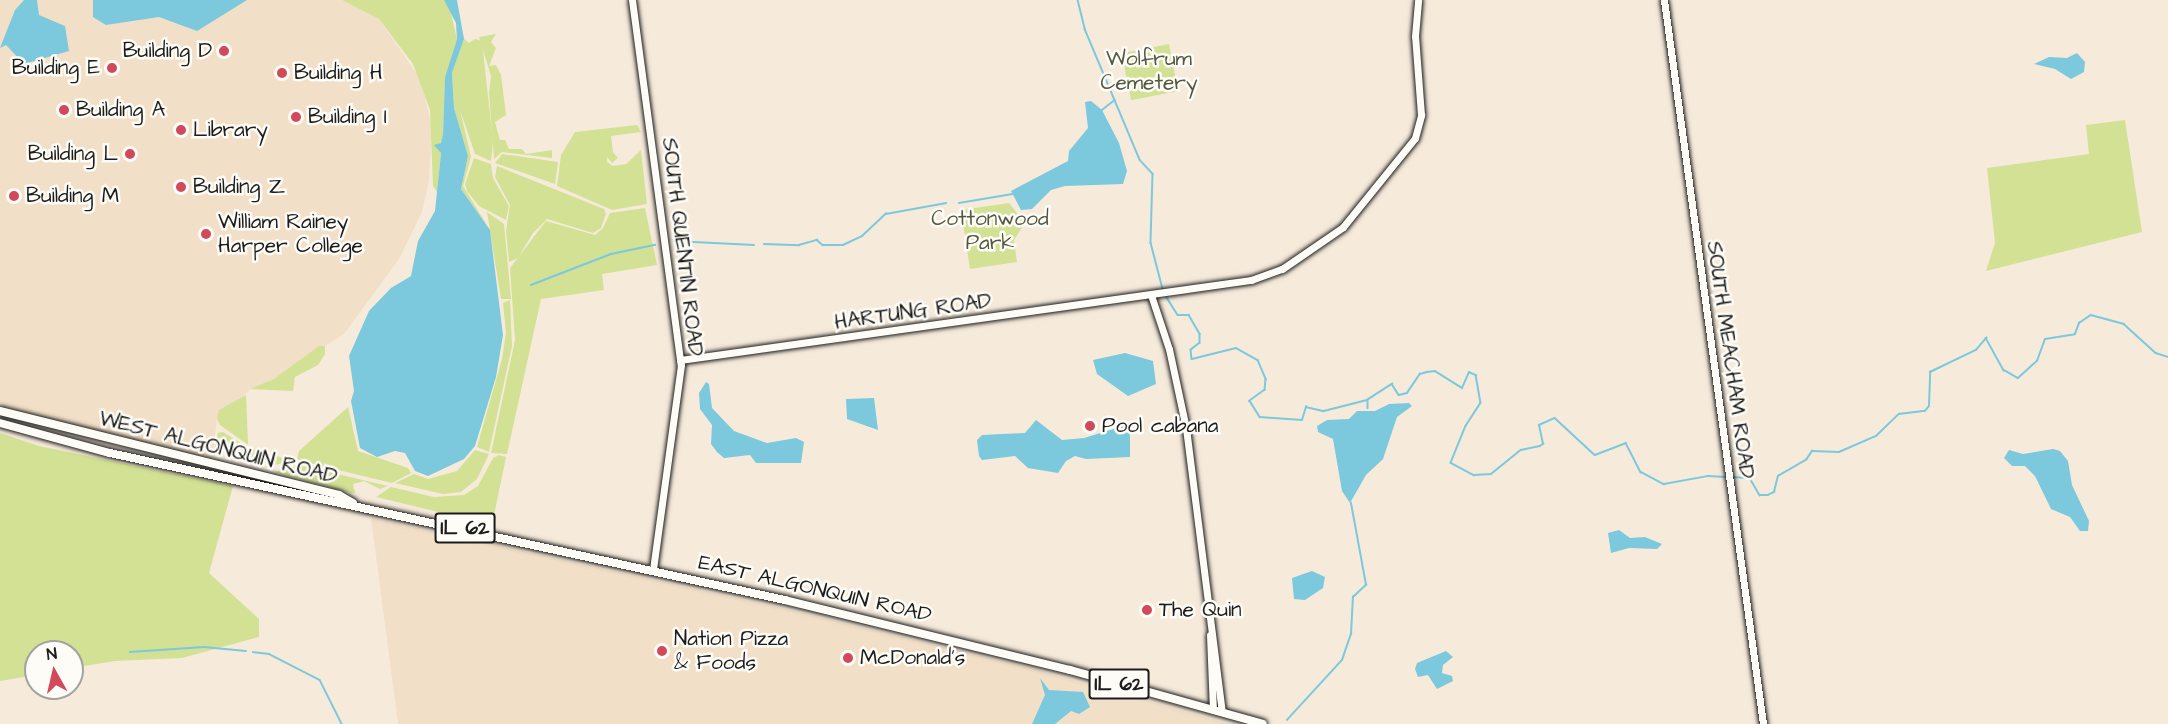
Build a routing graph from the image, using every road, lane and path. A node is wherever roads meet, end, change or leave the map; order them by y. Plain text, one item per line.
1 (632, 0) edge
2 (1418, 0) edge
3 (1664, 0) edge
4 (1151, 295) junction
5 (680, 360) junction
6 (0, 411) edge
7 (0, 423) edge
8 (354, 504) junction
9 (652, 570) junction
10 (1210, 635) junction
11 (1213, 710) junction
12 (1222, 712) junction
13 (1241, 718) junction
14 (1230, 724) edge
15 (1263, 724) edge
16 (1763, 724) edge

1 - 5 street, SOUTH QUENTIN ROAD
2 - 4 street, HARTUNG ROAD
3 - 16 street, SOUTH MEACHAM ROAD
4 - 5 street, HARTUNG ROAD
4 - 10 street
5 - 9 street, SOUTH QUENTIN ROAD
6 - 8 main road, WEST ALGONQUIN ROAD / IL 62
7 - 8 main road, WEST ALGONQUIN ROAD / IL 62
8 - 9 main road, EAST ALGONQUIN ROAD / IL 62
9 - 11 main road, EAST ALGONQUIN ROAD / IL 62
10 - 11 street
10 - 12 street
11 - 12 main road, EAST ALGONQUIN ROAD / IL 62
12 - 13 main road, EAST ALGONQUIN ROAD / IL 62
13 - 14 main road
13 - 15 main road, EAST ALGONQUIN ROAD / IL 62

